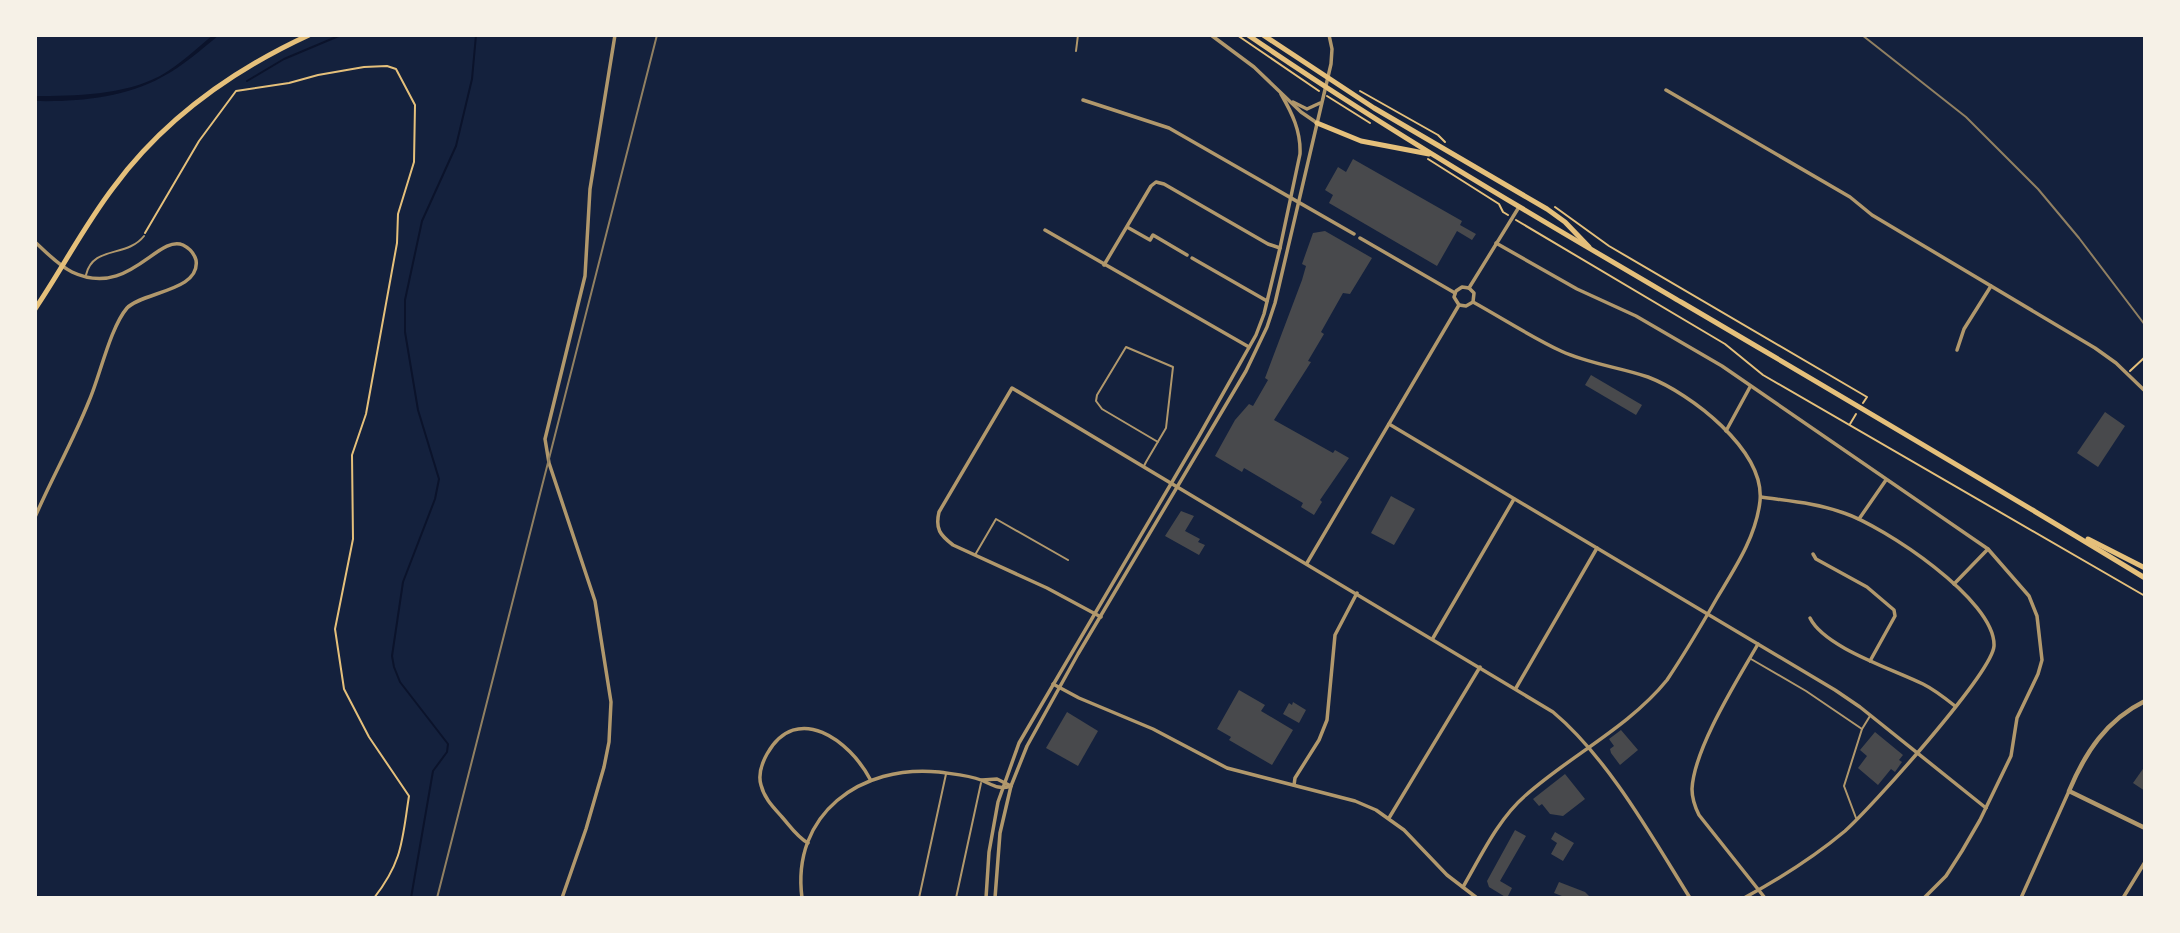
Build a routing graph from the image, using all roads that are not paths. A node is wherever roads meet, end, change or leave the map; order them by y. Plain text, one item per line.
1 (309, 35) edge
2 (615, 35) edge
3 (1078, 35) edge
4 (1211, 35) edge
5 (1248, 35) edge
6 (1263, 35) edge
7 (1329, 35) edge
8 (1076, 51) dead end
9 (1666, 90) dead end
10 (1282, 94) junction
11 (1083, 100) dead end
12 (1322, 102) junction
13 (1317, 123) junction
14 (1435, 155) junction
15 (1526, 196) junction
16 (1292, 199) junction
17 (1299, 203) junction
18 (1519, 208) junction
19 (1127, 227) junction
20 (1045, 230) dead end
21 (1354, 234) dead end
22 (144, 236) road end
23 (1360, 238) dead end
24 (35, 242) edge
25 (1496, 243) junction
26 (1280, 248) junction
27 (1591, 249) junction
28 (1104, 265) junction
29 (86, 276) junction
30 (1991, 286) junction
31 (1469, 288) junction
32 (1455, 293) junction
33 (1267, 300) junction
34 (1473, 302) junction
35 (1459, 305) junction
36 (35, 309) edge
37 (1249, 347) junction
38 (1956, 350) dead end
39 (1750, 387) junction
40 (2145, 391) edge
41 (1388, 424) junction
42 (1726, 431) junction
43 (1158, 442) junction
44 (1144, 467) junction
45 (1886, 480) junction
46 (1172, 483) junction
47 (1178, 487) junction
48 (1761, 498) junction
49 (1514, 499) junction
50 (35, 517) edge
51 (1859, 519) junction
52 (2054, 521) junction
53 (1597, 548) junction
54 (1988, 549) junction
55 (1813, 554) dead end
56 (974, 556) junction
57 (1068, 560) dead end
58 (1307, 564) junction
59 (2145, 568) edge
60 (2145, 578) edge
61 (1954, 584) junction
62 (1357, 593) junction
63 (1095, 614) junction
64 (1708, 614) junction
65 (1101, 617) junction
66 (1810, 618) dead end
67 (1433, 638) junction
68 (1758, 644) junction
69 (1750, 659) junction
70 (1870, 661) junction
71 (1480, 666) junction
72 (1052, 684) junction
73 (1059, 688) junction
74 (1516, 688) junction
75 (2145, 701) edge
76 (1955, 706) junction
77 (1871, 715) junction
78 (1863, 729) junction
79 (1588, 747) junction
80 (1917, 752) junction
81 (946, 773) junction
82 (870, 779) junction
83 (982, 780) junction
84 (1004, 781) junction
85 (1294, 785) junction
86 (1012, 786) junction
87 (1002, 789) junction
88 (2069, 791) junction
89 (1986, 808) junction
90 (1390, 818) junction
91 (1857, 819) junction
92 (2145, 828) edge
93 (808, 843) junction
94 (2145, 862) edge
95 (1463, 887) junction
96 (1758, 890) junction
97 (562, 898) edge
98 (802, 898) edge
99 (919, 898) edge
100 (956, 898) edge
101 (986, 898) edge
102 (995, 898) edge
103 (1477, 898) edge
104 (1690, 898) edge
105 (1744, 898) edge
106 (1765, 898) edge
107 (1924, 898) edge
108 (2021, 898) edge
109 (2123, 898) edge

1 - 36 main road
2 - 97 street
3 - 8 lane
4 - 10 street
5 - 14 main road
6 - 15 main road
7 - 12 street
9 - 30 street
10 - 12 street
10 - 13 street
10 - 16 street
11 - 16 street
12 - 13 street
13 - 14 main road
13 - 17 street
14 - 18 main road
15 - 18 main road
15 - 27 main road
16 - 17 street
16 - 26 street
17 - 21 street
17 - 47 street
18 - 25 street
18 - 27 main road
19 - 26 street
19 - 28 street
19 - 33 street
20 - 28 street
22 - 29 lane
23 - 32 street
24 - 29 street
25 - 31 street
25 - 39 street
26 - 33 street
27 - 52 main road
28 - 37 street
29 - 50 street
30 - 38 street
30 - 40 street
31 - 32 street
31 - 34 street
32 - 35 street
33 - 37 street
34 - 35 street
34 - 42 street
35 - 41 street
37 - 46 street
39 - 42 street
39 - 45 street
41 - 49 street
41 - 58 street
42 - 48 street
43 - 43 lane
43 - 44 lane
44 - 46 street
44 - 56 street
45 - 51 street
45 - 54 street
46 - 47 street
46 - 63 street
47 - 58 street
47 - 65 street
48 - 51 street
48 - 64 street
49 - 53 street
49 - 67 street
51 - 61 street
52 - 59 main road
52 - 60 main road
53 - 64 street
53 - 74 street
54 - 61 street
54 - 89 street
55 - 70 street
56 - 57 lane
56 - 63 street
58 - 62 street
61 - 76 street
62 - 67 street
62 - 85 street
63 - 65 street
63 - 72 street
64 - 68 street
64 - 79 street
65 - 73 street
66 - 70 street
67 - 71 street
68 - 69 street
68 - 77 street
69 - 78 lane
69 - 96 street
70 - 76 street
71 - 74 street
71 - 90 street
72 - 73 street
72 - 84 street
73 - 85 street
73 - 86 street
74 - 79 street
75 - 88 street
76 - 80 street
77 - 78 lane
77 - 80 street
78 - 91 lane
79 - 95 street
79 - 104 street
80 - 89 street
80 - 91 street
81 - 82 street
81 - 83 street
81 - 99 lane
82 - 93 street
82 - 93 street
83 - 84 street
83 - 87 street
83 - 100 lane
84 - 86 street
84 - 87 street
85 - 90 street
86 - 87 street
86 - 102 street
87 - 101 street
88 - 92 street
88 - 108 street
89 - 107 street
90 - 95 street
91 - 96 street
93 - 98 street
94 - 109 street
95 - 103 street
96 - 105 street
96 - 106 street

